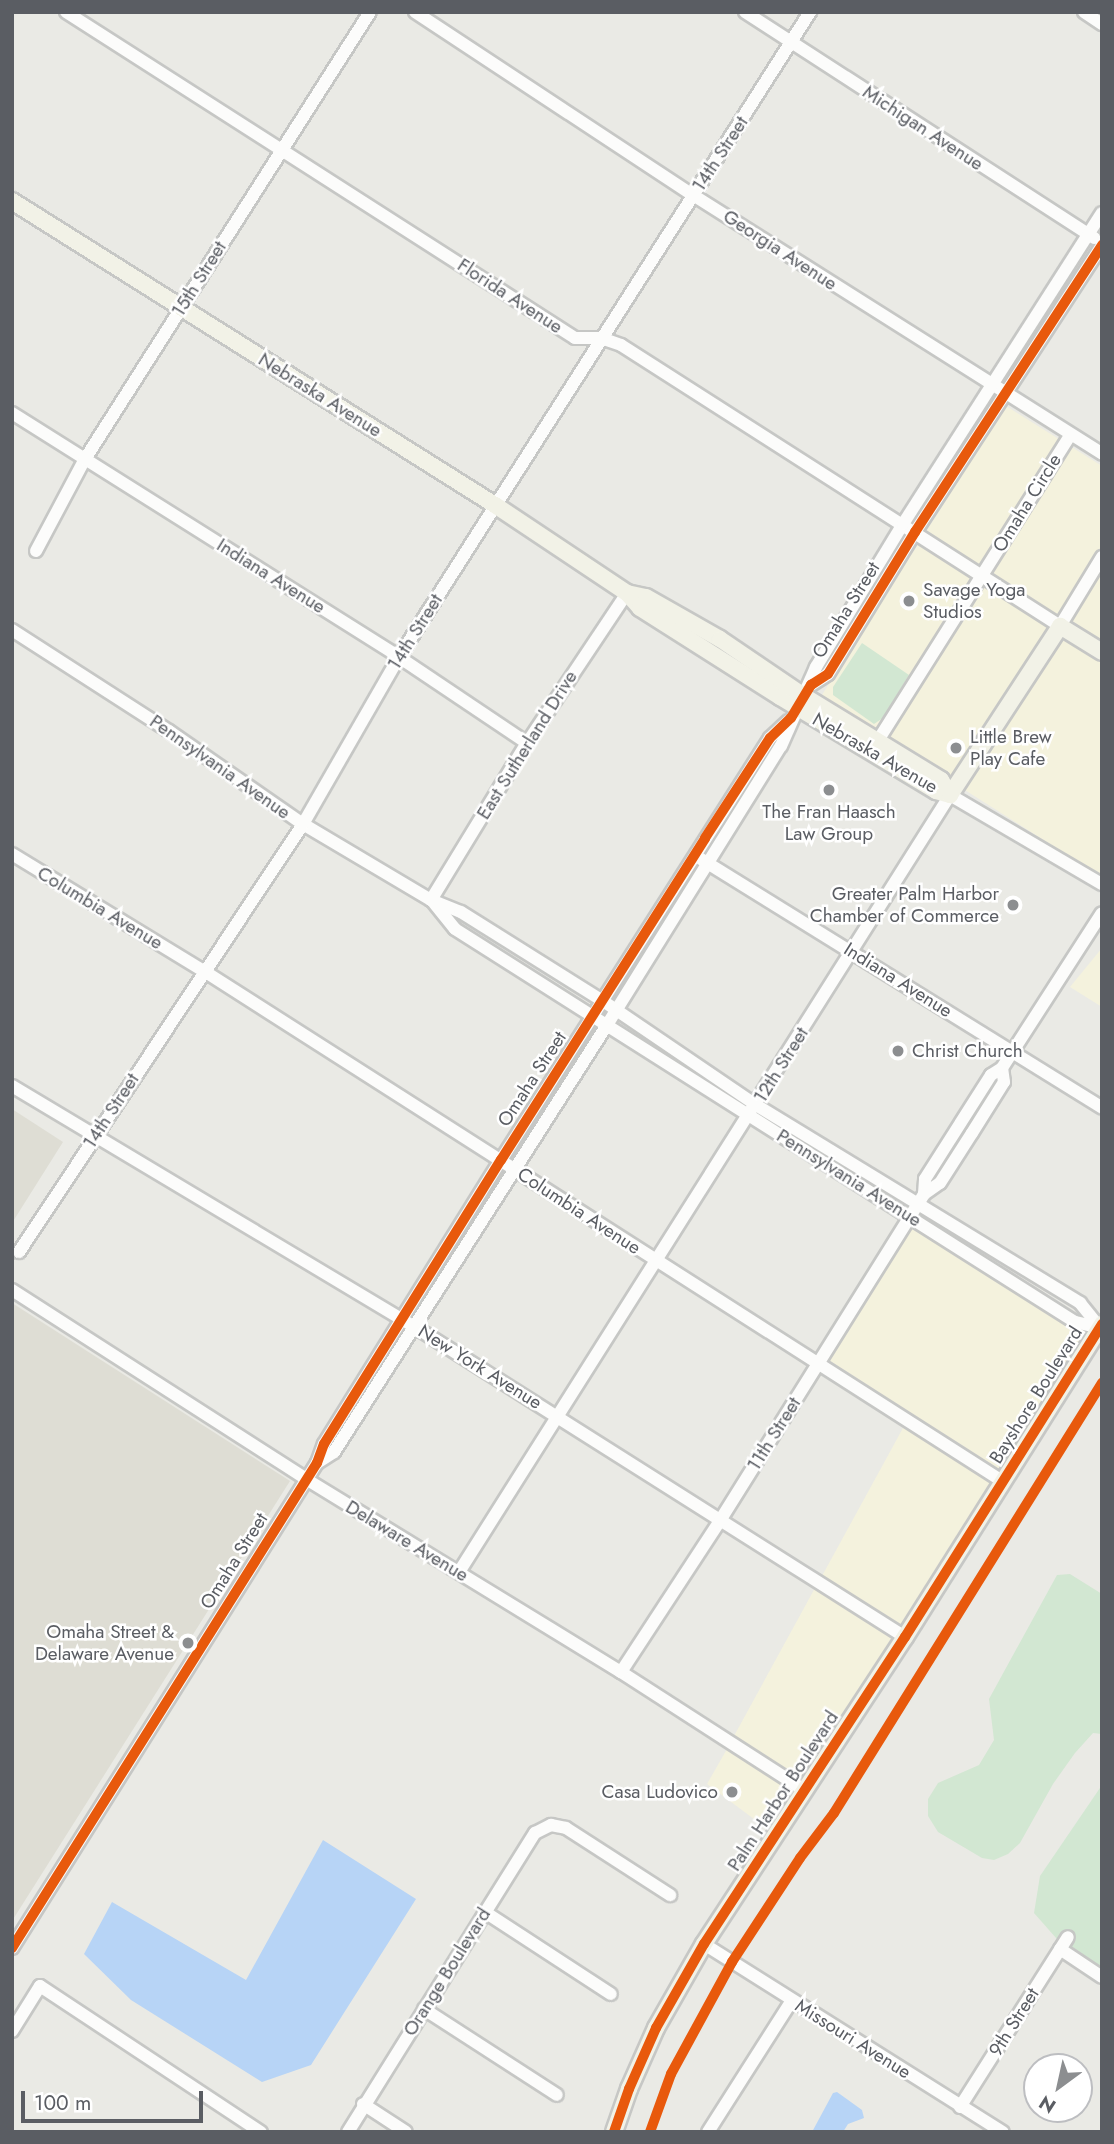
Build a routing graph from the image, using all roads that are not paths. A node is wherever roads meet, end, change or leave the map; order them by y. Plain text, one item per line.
1 (66, 12) edge
2 (370, 12) edge
3 (415, 12) edge
4 (745, 12) edge
5 (810, 12) edge
6 (1084, 12) edge
7 (1102, 24) edge
8 (791, 42) junction
9 (281, 149) junction
10 (693, 195) junction
11 (12, 201) edge
12 (1102, 214) edge
13 (1088, 234) junction
14 (1102, 244) edge
15 (182, 307) junction
16 (601, 338) junction
17 (990, 385) junction
18 (1005, 394) junction
19 (12, 413) edge
20 (1070, 435) junction
21 (1102, 454) edge
22 (85, 459) junction
23 (495, 505) junction
24 (903, 524) junction
25 (915, 532) junction
26 (36, 551) dead end
27 (1102, 557) edge
28 (982, 575) junction
29 (627, 593) junction
30 (1060, 626) junction
31 (12, 630) edge
32 (1102, 652) edge
33 (399, 657) junction
34 (800, 701) junction
35 (877, 742) junction
36 (527, 743) junction
37 (950, 795) junction
38 (303, 824) junction
39 (12, 854) edge
40 (694, 855) junction
41 (707, 863) junction
42 (1102, 884) edge
43 (431, 900) junction
44 (1102, 913) edge
45 (852, 952) junction
46 (204, 971) junction
47 (603, 1001) junction
48 (616, 1010) junction
49 (593, 1016) junction
50 (607, 1025) junction
51 (1013, 1051) junction
52 (12, 1086) edge
53 (1102, 1108) edge
54 (753, 1111) junction
55 (96, 1134) junction
56 (500, 1160) junction
57 (516, 1170) junction
58 (921, 1199) junction
59 (911, 1217) junction
60 (19, 1252) dead end
61 (656, 1261) junction
62 (12, 1290) edge
63 (402, 1319) junction
64 (415, 1326) junction
65 (1101, 1327) edge
66 (818, 1361) junction
67 (558, 1416) junction
68 (317, 1462) junction
69 (306, 1479) junction
70 (1002, 1482) junction
71 (721, 1520) junction
72 (459, 1573) junction
73 (905, 1637) junction
74 (621, 1671) junction
75 (804, 1790) junction
76 (670, 1895) dead end
77 (485, 1912) junction
78 (1068, 1937) dead end
79 (704, 1944) junction
80 (12, 1948) edge
81 (1060, 1949) junction
82 (1102, 1977) edge
83 (611, 1994) dead end
84 (792, 2000) junction
85 (424, 2009) junction
86 (12, 2032) edge
87 (557, 2095) dead end
88 (363, 2104) junction
89 (960, 2107) junction
90 (261, 2132) edge
91 (348, 2132) edge
92 (406, 2132) edge
93 (614, 2132) edge
94 (708, 2132) edge
95 (1003, 2132) edge

1 - 9 street, Florida Avenue
2 - 9 street, 15th Street
3 - 10 street, Georgia Avenue
4 - 8 street, Michigan Avenue
5 - 8 street, 14th Street
6 - 7 street
8 - 10 street, 14th Street
8 - 13 street, Michigan Avenue
9 - 15 street, 15th Street
9 - 16 street, Florida Avenue
10 - 16 street, 14th Street
10 - 17 street, Georgia Avenue
11 - 15 main road, Nebraska Avenue
12 - 13 street, Omaha Street
13 - 14 street, Michigan Avenue
13 - 17 street, Omaha Street
14 - 18 street, Omaha Street
15 - 22 street, 15th Street
15 - 23 main road, Nebraska Avenue
16 - 23 street, 14th Street
16 - 24 street, Florida Avenue
17 - 18 street, Georgia Avenue
17 - 24 street, Omaha Street
18 - 20 street, Omaha Circle
18 - 25 street, Omaha Street
19 - 22 street, Indiana Avenue
20 - 21 street
20 - 28 street, Omaha Circle
22 - 26 street, 15th Street
22 - 33 street, Indiana Avenue
23 - 29 main road, Nebraska Avenue
23 - 33 street, 14th Street
24 - 25 street, Florida Avenue
24 - 34 street, Omaha Street
25 - 28 street, Florida Avenue
25 - 34 street, Omaha Street
27 - 30 street, 12th Street
28 - 30 street, Florida Avenue
28 - 35 street, Omaha Circle
29 - 34 main road, Nebraska Avenue
29 - 36 street, East Sutherland Drive
30 - 32 main road, Florida Avenue
30 - 37 main road, 12th Street
31 - 38 street, Pennsylvania Avenue
33 - 36 street, Indiana Avenue
33 - 38 street, 14th Street
34 - 35 main road, Nebraska Avenue
34 - 37 main road, Nebraska Avenue
34 - 40 street, Omaha Street
34 - 41 street, Omaha Street
35 - 37 main road, Nebraska Avenue
36 - 43 street, East Sutherland Drive
37 - 42 street, Nebraska Avenue
37 - 45 street, 12th Street
38 - 43 street, Pennsylvania Avenue
38 - 46 street, 14th Street
39 - 46 street, Columbia Avenue
40 - 41 street, Indiana Avenue
40 - 47 street, Omaha Street
41 - 45 street, Indiana Avenue
41 - 48 street, Omaha Street
43 - 47 street, Pennsylvania Avenue
43 - 49 street, Pennsylvania Avenue
44 - 51 street, 11th Street
45 - 51 street, Indiana Avenue
45 - 54 street, 12th Street
46 - 55 street, 14th Street
46 - 56 street, Columbia Avenue
47 - 48 street, Pennsylvania Avenue
47 - 49 street, Omaha Street
48 - 50 street, Omaha Street
48 - 54 street, Pennsylvania Avenue
49 - 50 street, Pennsylvania Avenue
49 - 56 street, Omaha Street
50 - 54 street, Pennsylvania Avenue
50 - 57 street, Omaha Street
51 - 53 street, Indiana Avenue
51 - 58 street, 11th Street
52 - 55 street, New York Avenue
54 - 58 street, Pennsylvania Avenue
54 - 59 street, Pennsylvania Avenue
54 - 61 street, 12th Street
55 - 60 street, 14th Street
55 - 63 street, New York Avenue
56 - 57 street, Columbia Avenue
56 - 63 street, Omaha Street
57 - 61 street, Columbia Avenue
57 - 64 street, Omaha Street
58 - 59 street, 11th Street
58 - 65 street, Pennsylvania Avenue
59 - 65 street, Pennsylvania Avenue
59 - 66 street, 11th Street
61 - 66 street, Columbia Avenue
61 - 67 street, 12th Street
62 - 69 street, Delaware Avenue
63 - 64 street, New York Avenue
63 - 68 street, Omaha Street
64 - 67 street, New York Avenue
64 - 68 street, Omaha Street
65 - 70 main road, Bayshore Boulevard
66 - 70 street, Columbia Avenue
66 - 71 street, 11th Street
67 - 71 street, New York Avenue
67 - 72 street, 12th Street
68 - 69 street, Omaha Street
69 - 72 street, Delaware Avenue
69 - 80 street, Omaha Street
70 - 73 main road, Palm Harbor Boulevard
71 - 73 street, New York Avenue
71 - 74 street, 11th Street
72 - 74 street, Delaware Avenue
73 - 75 main road, Palm Harbor Boulevard
74 - 75 street, Delaware Avenue
75 - 79 main road, Palm Harbor Boulevard
76 - 77 street, Orange Boulevard
77 - 83 street
77 - 85 street, Orange Boulevard
78 - 81 street, 9th Street
79 - 84 street, Missouri Avenue
79 - 93 main road, Palm Harbor Boulevard
81 - 82 street
81 - 89 street, 9th Street
84 - 89 street, Missouri Avenue
84 - 94 street
85 - 87 street
85 - 88 street, Orange Boulevard
86 - 90 street
88 - 91 street, Orange Boulevard
88 - 92 street
89 - 95 street, Missouri Avenue

